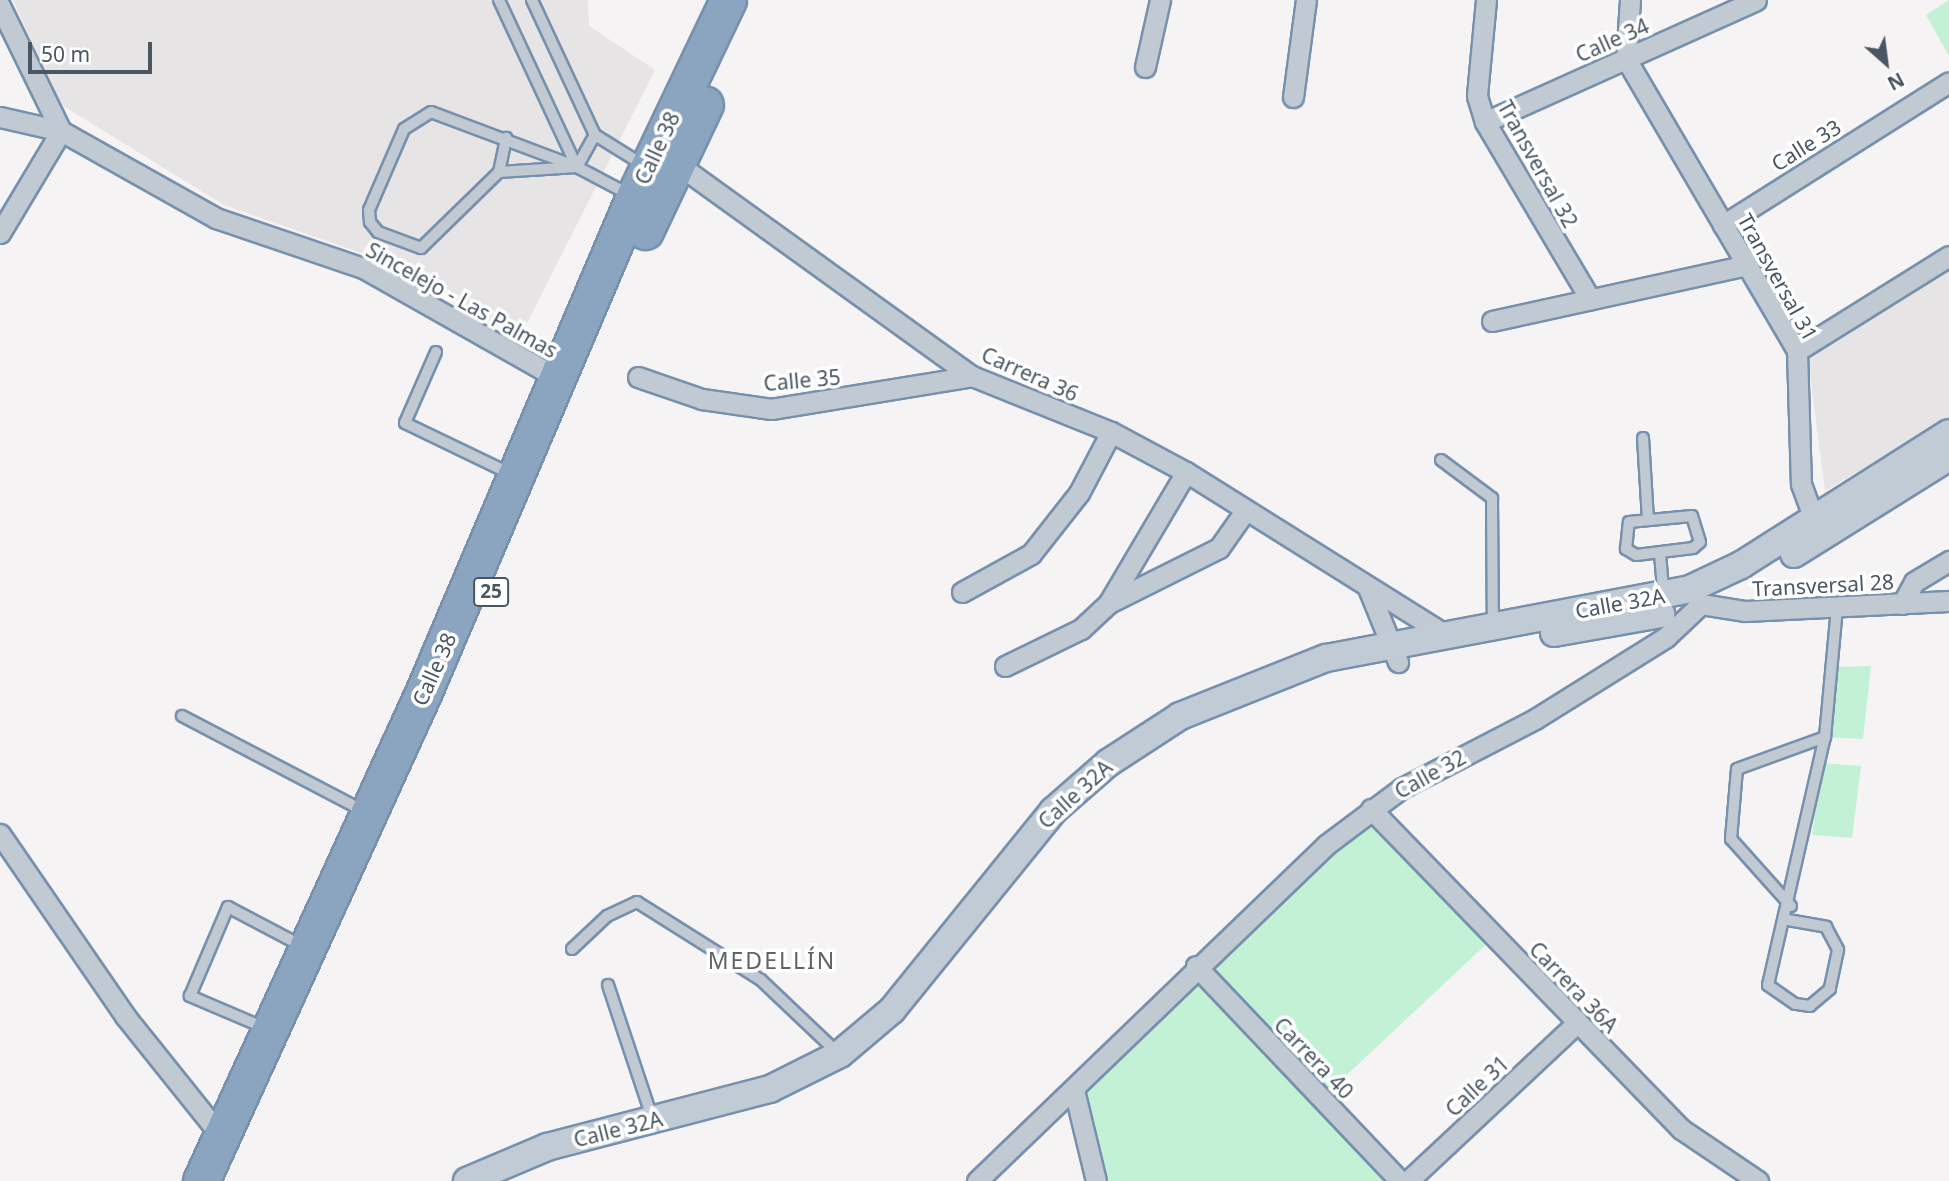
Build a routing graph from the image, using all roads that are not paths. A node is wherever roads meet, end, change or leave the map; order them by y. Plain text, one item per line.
1 (499, 0) edge
2 (532, 0) edge
3 (728, 0) edge
4 (751, 0) edge
5 (1160, 0) edge
6 (1306, 0) edge
7 (1486, 0) edge
8 (1630, 0) edge
9 (1756, 0) edge
10 (0, 6) edge
11 (1626, 59) junction
12 (1144, 67) dead end
13 (1949, 82) edge
14 (1293, 97) dead end
15 (0, 117) edge
16 (1485, 122) junction
17 (61, 131) junction
18 (595, 135) junction
19 (506, 138) junction
20 (577, 167) junction
21 (499, 172) junction
22 (657, 177) junction
23 (1723, 225) junction
24 (0, 233) edge
25 (1949, 256) edge
26 (1745, 265) junction
27 (1590, 299) junction
28 (1492, 321) dead end
29 (1797, 351) junction
30 (436, 352) dead end
31 (972, 376) junction
32 (556, 377) junction
33 (638, 377) dead end
34 (1111, 432) junction
35 (1949, 433) edge
36 (1643, 438) dead end
37 (1949, 457) edge
38 (1441, 460) dead end
39 (1186, 472) junction
40 (513, 475) junction
41 (1245, 511) junction
42 (1648, 520) junction
43 (1817, 529) junction
44 (1769, 549) junction
45 (1660, 554) junction
46 (1949, 561) edge
47 (1368, 588) junction
48 (962, 592) dead end
49 (1664, 596) junction
50 (1949, 601) edge
51 (1108, 604) junction
52 (1616, 604) junction
53 (1701, 604) junction
54 (1902, 604) junction
55 (1837, 607) junction
56 (1404, 609) junction
57 (1493, 626) junction
58 (1446, 635) junction
59 (1392, 644) junction
60 (1005, 666) dead end
61 (181, 716) dead end
62 (1825, 737) junction
63 (1371, 808) junction
64 (370, 814) junction
65 (0, 834) edge
66 (1791, 906) junction
67 (1788, 920) junction
68 (572, 948) dead end
69 (307, 949) junction
70 (1195, 966) junction
71 (608, 985) dead end
72 (1576, 1024) junction
73 (269, 1030) junction
74 (840, 1054) junction
75 (1073, 1090) junction
76 (654, 1121) junction
77 (215, 1168) edge
78 (467, 1181) edge
79 (505, 1181) edge
80 (977, 1181) edge
81 (1096, 1181) edge
82 (1400, 1181) edge
83 (1408, 1181) edge
84 (1758, 1181) edge

1 - 20 lane
2 - 18 lane
3 - 22 highway, Calle 38 / 25
4 - 22 highway, Calle 38 / 25
5 - 12 street
6 - 14 street
7 - 16 street, Transversal 32
8 - 11 street
9 - 11 street, Calle 34
10 - 17 street
11 - 16 street, Calle 34
11 - 23 street, Transversal 31
13 - 23 street, Calle 33
15 - 17 street, Sincelejo - Las Palmas
16 - 27 street, Transversal 32
17 - 24 street
17 - 32 street, Sincelejo - Las Palmas
18 - 20 lane
18 - 22 lane
19 - 20 lane
19 - 21 lane
19 - 21 lane
20 - 21 lane
20 - 22 lane
22 - 31 street, Carrera 36
22 - 32 highway, Calle 38 / 25
22 - 77 highway, Calle 38 / 25
23 - 26 street, Transversal 31
25 - 29 street
26 - 27 street
26 - 29 street, Transversal 31
27 - 28 street
29 - 43 street, Transversal 31
30 - 40 lane
31 - 33 street, Calle 35
31 - 34 street, Carrera 36
32 - 40 highway, Calle 38 / 25
34 - 39 street, Carrera 36
34 - 48 street
35 - 43 main road, Calle 32
36 - 42 lane
37 - 43 main road, Calle 32
38 - 57 lane
39 - 41 street, Carrera 36
39 - 51 street
40 - 64 highway, Calle 38 / 25
41 - 47 street, Carrera 36
41 - 51 street
42 - 45 lane
42 - 45 lane
43 - 44 main road, Calle 32
43 - 53 main road, Calle 32
44 - 49 main road, Calle 32A
44 - 53 main road
45 - 49 lane
46 - 54 street
47 - 56 street, Carrera 36
47 - 59 street
49 - 52 main road, Calle 32A
50 - 54 street, Transversal 28
51 - 60 street
52 - 53 main road
52 - 57 main road, Calle 32A
53 - 55 street, Transversal 28
53 - 59 main road, Calle 32A
53 - 63 street, Calle 32
54 - 55 street, Transversal 28
55 - 62 lane
56 - 58 street, Carrera 36
56 - 59 street
57 - 58 main road, Calle 32A
58 - 59 main road, Calle 32A
59 - 74 main road, Calle 32A
59 - 79 main road, Calle 32A
61 - 64 lane
62 - 66 lane
62 - 66 lane
63 - 70 street, Calle 32
63 - 72 street, Carrera 36A
64 - 69 highway, Calle 38 / 25
65 - 77 street
66 - 67 lane
67 - 67 lane
68 - 74 lane
69 - 73 highway, Calle 38 / 25
69 - 73 lane
70 - 75 street, Calle 32
70 - 82 street, Carrera 40
71 - 76 lane
72 - 83 street, Calle 31
72 - 84 street, Carrera 36A
73 - 77 highway, Calle 38 / 25
74 - 76 main road, Calle 32A
75 - 80 street, Calle 32
75 - 81 street
76 - 78 main road, Calle 32A

